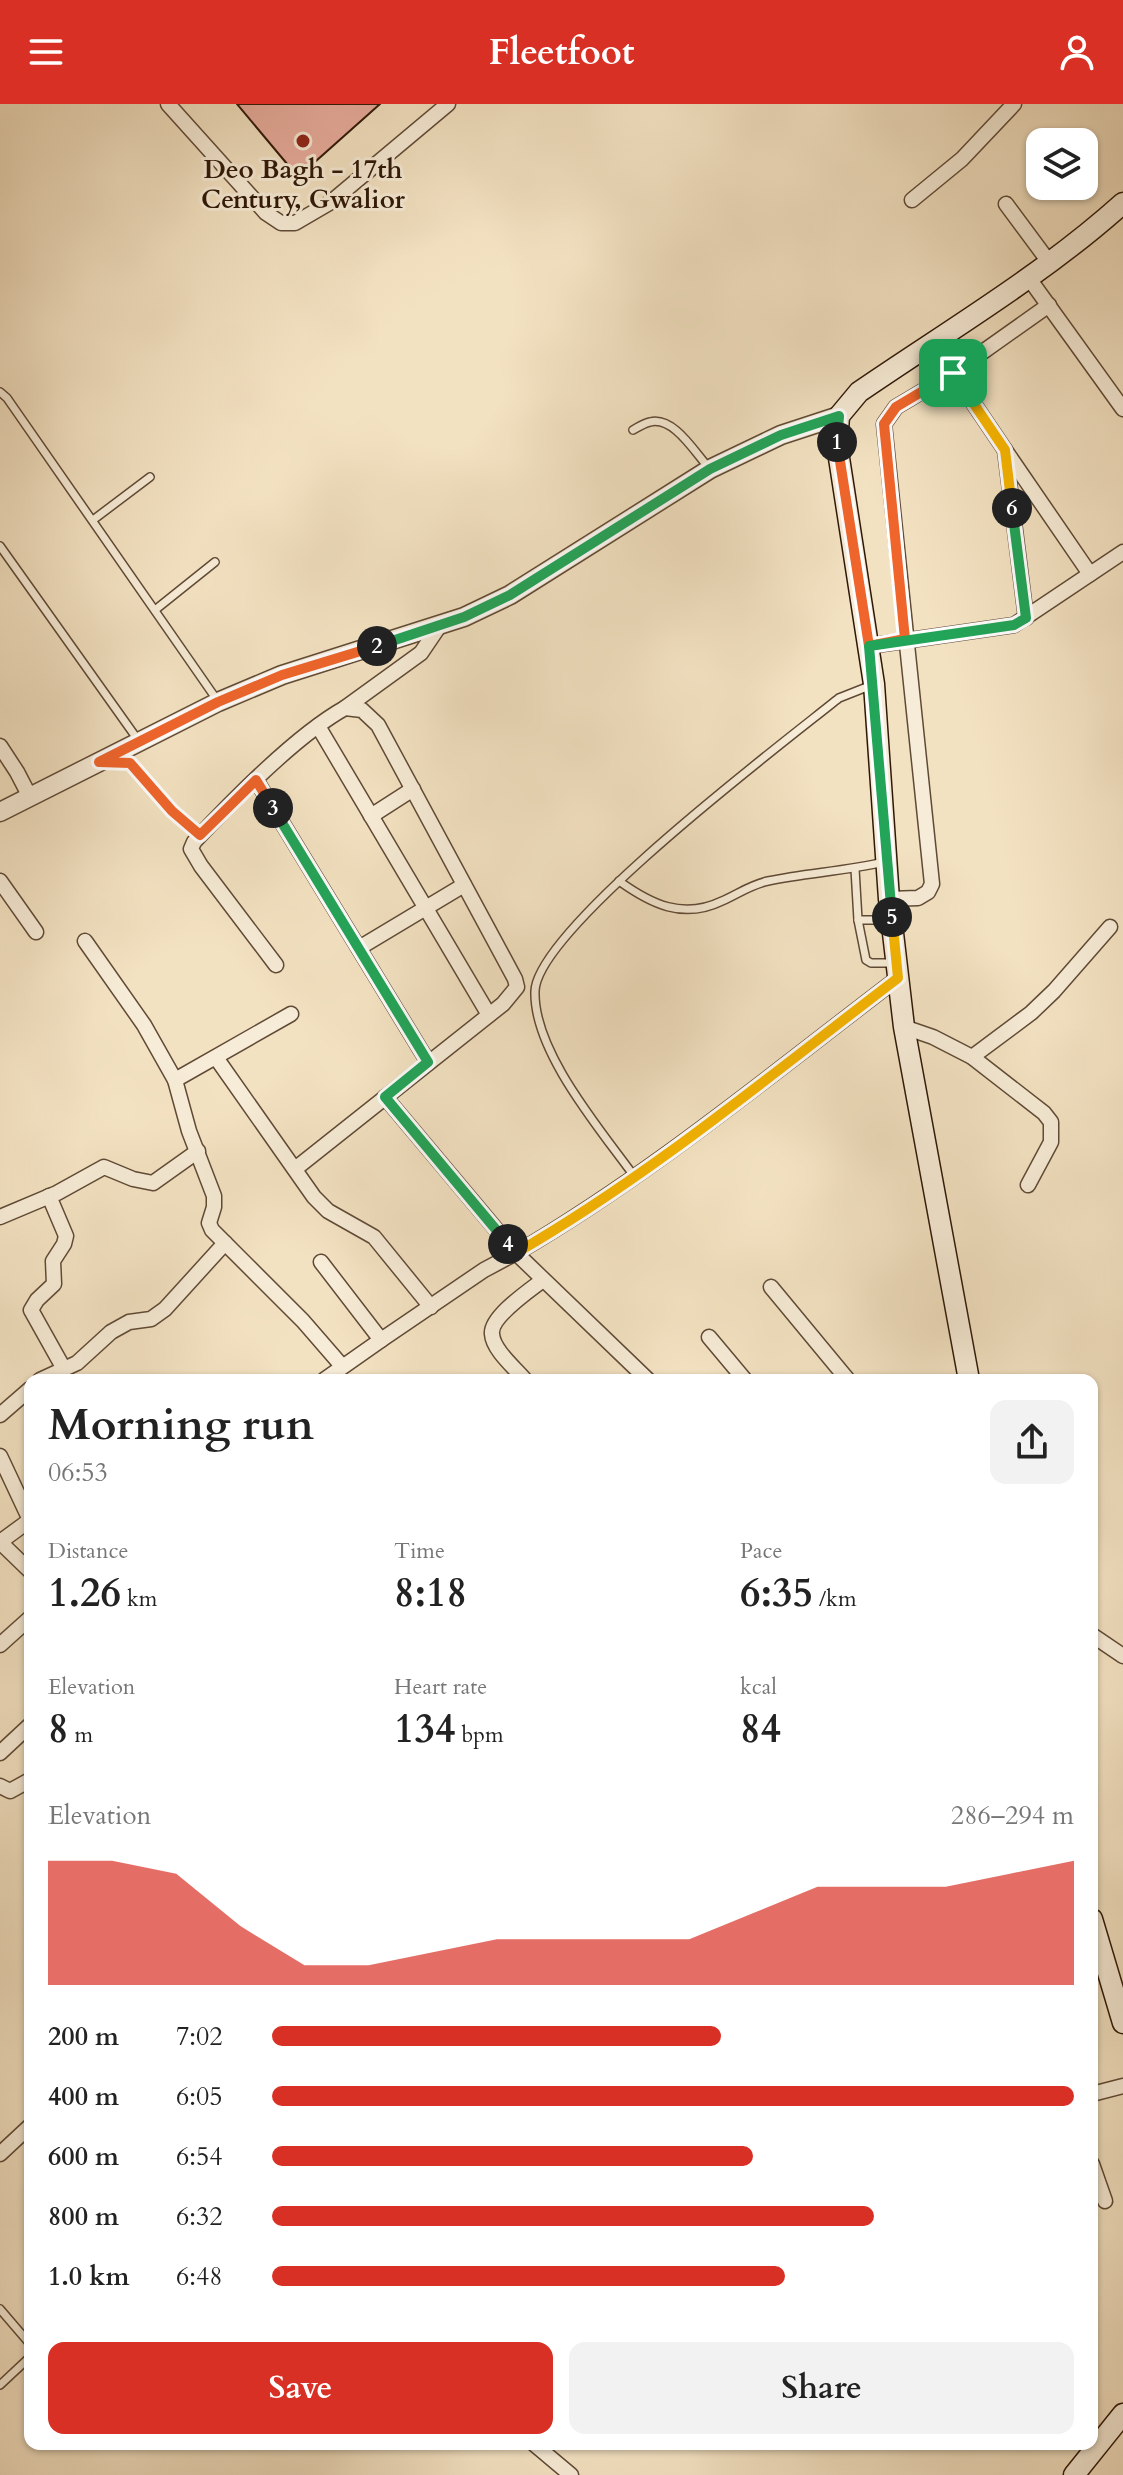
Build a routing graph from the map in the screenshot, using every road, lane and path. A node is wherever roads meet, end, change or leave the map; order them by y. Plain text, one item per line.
1 (168, 104) edge
2 (448, 104) edge
3 (1014, 104) edge
4 (912, 200) dead end
5 (1123, 203) edge
6 (1006, 204) dead end
7 (1049, 262) junction
8 (1028, 277) junction
9 (1049, 305) junction
10 (953, 373) junction
11 (0, 392) edge
12 (1122, 406) edge
13 (839, 416) junction
14 (633, 430) dead end
15 (1005, 450) junction
16 (710, 469) junction
17 (150, 477) dead end
18 (93, 520) junction
19 (0, 546) edge
20 (1123, 552) edge
21 (215, 562) dead end
22 (1090, 574) junction
23 (155, 610) junction
24 (1026, 618) junction
25 (440, 625) junction
26 (905, 639) junction
27 (869, 646) junction
28 (874, 684) junction
29 (218, 702) junction
30 (345, 708) junction
31 (318, 726) junction
32 (139, 742) junction
33 (0, 746) edge
34 (99, 762) junction
35 (256, 780) junction
36 (413, 789) junction
37 (30, 797) junction
38 (0, 812) edge
39 (371, 816) junction
40 (200, 835) junction
41 (886, 862) junction
42 (855, 869) junction
43 (0, 881) edge
44 (619, 881) junction
45 (464, 885) junction
46 (889, 899) junction
47 (426, 908) junction
48 (858, 920) junction
49 (892, 920) junction
50 (1110, 927) dead end
51 (36, 932) dead end
52 (85, 941) dead end
53 (359, 948) junction
54 (276, 965) dead end
55 (897, 970) junction
56 (291, 1014) dead end
57 (489, 1015) junction
58 (904, 1027) junction
59 (972, 1057) junction
60 (217, 1059) junction
61 (428, 1062) junction
62 (175, 1080) junction
63 (385, 1097) junction
64 (198, 1151) junction
65 (295, 1169) junction
66 (634, 1176) junction
67 (1028, 1185) dead end
68 (49, 1196) junction
69 (1, 1214) edge
70 (225, 1243) junction
71 (516, 1253) junction
72 (321, 1262) dead end
73 (543, 1280) junction
74 (771, 1287) dead end
75 (431, 1307) junction
76 (709, 1337) dead end
77 (381, 1340) junction
78 (342, 1366) junction
79 (64, 1369) junction
80 (53, 1374) edge
81 (332, 1374) edge
82 (520, 1374) edge
83 (642, 1374) edge
84 (740, 1374) edge
85 (843, 1374) edge
86 (968, 1374) edge
87 (24, 1394) edge
88 (0, 1415) edge
89 (0, 1456) edge
90 (24, 1507) edge
91 (24, 1524) edge
92 (0, 1542) edge
93 (24, 1565) edge
94 (24, 1623) edge
95 (1098, 1639) edge
96 (0, 1645) edge
97 (1123, 1656) edge
98 (24, 1731) edge
99 (0, 1753) edge
100 (24, 1783) edge
101 (0, 1786) edge
102 (1098, 1939) edge
103 (1123, 2023) edge
104 (1123, 2086) edge
105 (1098, 2092) edge
106 (24, 2132) edge
107 (0, 2154) edge
108 (1098, 2181) edge
109 (1105, 2201) dead end
110 (0, 2309) edge
111 (24, 2337) edge
112 (24, 2363) edge
113 (0, 2385) edge
114 (1123, 2414) edge
115 (1098, 2445) edge
116 (541, 2450) edge
117 (1094, 2450) edge
118 (571, 2475) edge
119 (1074, 2475) edge

1 - 2 street
3 - 4 street
5 - 7 main road
6 - 7 street
7 - 8 main road
8 - 9 street
8 - 13 main road
9 - 10 street
9 - 12 street
10 - 15 street
10 - 26 street
11 - 18 lane
13 - 16 street
13 - 27 main road
14 - 16 lane
15 - 22 street
15 - 24 street
16 - 25 street
17 - 18 lane
18 - 23 lane
19 - 32 lane
20 - 22 street
21 - 23 lane
22 - 24 street
23 - 29 lane
24 - 26 street
25 - 29 street
25 - 30 street
26 - 27 street
26 - 46 street
27 - 28 main road
28 - 41 main road
28 - 44 lane
29 - 32 street
30 - 31 street
30 - 36 street
31 - 35 street
31 - 39 street
32 - 34 street
33 - 37 street
34 - 37 street
34 - 40 lane
35 - 40 street
35 - 53 street
36 - 39 street
36 - 45 street
37 - 38 street
39 - 47 street
40 - 54 street
41 - 42 lane
41 - 46 main road
42 - 44 lane
42 - 48 lane
43 - 51 street
44 - 66 lane
45 - 47 street
45 - 57 street
46 - 49 main road
47 - 53 street
47 - 57 street
48 - 49 lane
48 - 55 lane
49 - 55 main road
50 - 59 street
52 - 62 street
53 - 61 street
55 - 58 main road
55 - 66 street
56 - 60 street
57 - 61 street
58 - 59 street
58 - 86 main road
59 - 67 street
60 - 62 street
60 - 65 street
61 - 63 street
62 - 64 street
63 - 65 street
63 - 71 street
64 - 68 street
64 - 70 street
65 - 75 street
66 - 71 street
68 - 69 street
68 - 79 street
70 - 78 street
70 - 79 street
71 - 73 street
71 - 75 street
72 - 77 street
73 - 82 street
73 - 83 street
74 - 85 street
75 - 77 street
76 - 84 street
77 - 78 street
78 - 81 street
79 - 80 street
87 - 88 street
89 - 90 street
91 - 92 street
92 - 93 street
94 - 96 street
95 - 97 street
98 - 99 street
100 - 101 street
102 - 103 main road
104 - 105 street
106 - 107 street
108 - 109 street
110 - 111 lane
112 - 113 lane
114 - 115 main road
116 - 118 street
117 - 119 main road

